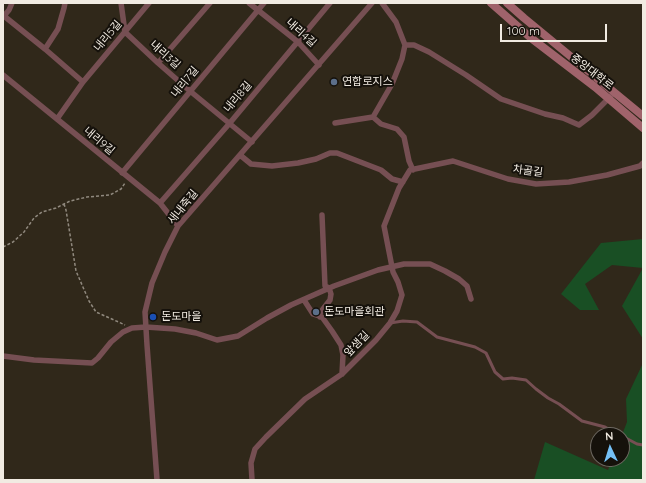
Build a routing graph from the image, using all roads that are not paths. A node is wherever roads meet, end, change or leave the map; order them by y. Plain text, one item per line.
1 (12, 3) edge
2 (65, 3) edge
3 (121, 3) edge
4 (149, 3) edge
5 (210, 3) edge
6 (249, 3) edge
7 (264, 3) edge
8 (330, 3) edge
9 (372, 3) edge
10 (382, 3) edge
11 (491, 3) edge
12 (507, 3) edge
13 (257, 10) junction
14 (3, 16) edge
15 (125, 32) junction
16 (298, 42) junction
17 (405, 44) junction
18 (45, 48) junction
19 (158, 63) junction
20 (319, 65) junction
21 (3, 75) edge
22 (83, 82) junction
23 (190, 91) junction
24 (612, 95) junction
25 (643, 116) edge
26 (373, 117) junction
27 (57, 119) junction
28 (335, 123) dead end
29 (229, 124) junction
30 (643, 128) edge
31 (252, 142) junction
32 (240, 156) junction
33 (643, 163) edge
34 (412, 170) junction
35 (122, 173) junction
36 (403, 182) junction
37 (160, 203) junction
38 (322, 215) dead end
39 (178, 226) junction
40 (392, 267) junction
41 (329, 288) junction
42 (471, 299) dead end
43 (304, 300) junction
44 (320, 317) junction
45 (390, 323) junction
46 (146, 327) junction
47 (3, 356) edge
48 (342, 374) junction
49 (605, 427) edge
50 (630, 440) edge
51 (643, 445) edge
52 (157, 480) edge
53 (252, 480) edge

1 - 14 street
2 - 18 street
3 - 15 street
4 - 15 street, 내리5길
5 - 19 street
6 - 13 street, 내리4길
7 - 13 street, 내리7길
8 - 16 street, 내리8길
9 - 20 street, 새내죽길
10 - 17 street
11 - 24 street, 중앙대학로
12 - 24 street, 중앙대학로
13 - 16 street, 내리4길
13 - 23 street, 내리7길
14 - 18 street
15 - 19 street, 내리3길
15 - 22 street, 내리5길
16 - 20 street, 내리4길
16 - 29 street, 내리8길
17 - 24 street
17 - 26 street
18 - 22 street
19 - 23 street, 내리3길
20 - 31 street, 새내죽길
21 - 27 street, 내리9길
22 - 27 street, 내리5길
23 - 29 street, 내리3길
23 - 35 street, 내리7길
24 - 25 street, 중앙대학로
24 - 30 street, 중앙대학로
26 - 28 street
26 - 34 street
27 - 35 street, 내리9길
29 - 31 street, 내리3길
29 - 37 street, 내리8길
31 - 32 street, 새내죽길
32 - 36 street
32 - 39 street, 새내죽길
33 - 34 street, 차골길
34 - 36 street, 앞샘길
35 - 37 street, 내리9길
36 - 40 street, 앞샘길
37 - 39 street, 내리9길
38 - 41 street
39 - 46 street, 새내죽길
40 - 41 street
40 - 42 street
40 - 45 street, 앞샘길
41 - 43 street
41 - 44 street
43 - 44 street
43 - 46 street
44 - 48 street
45 - 48 street, 앞샘길
45 - 49 lane
46 - 47 street
46 - 52 street, 새내죽길
48 - 53 street, 앞샘길
50 - 51 lane

